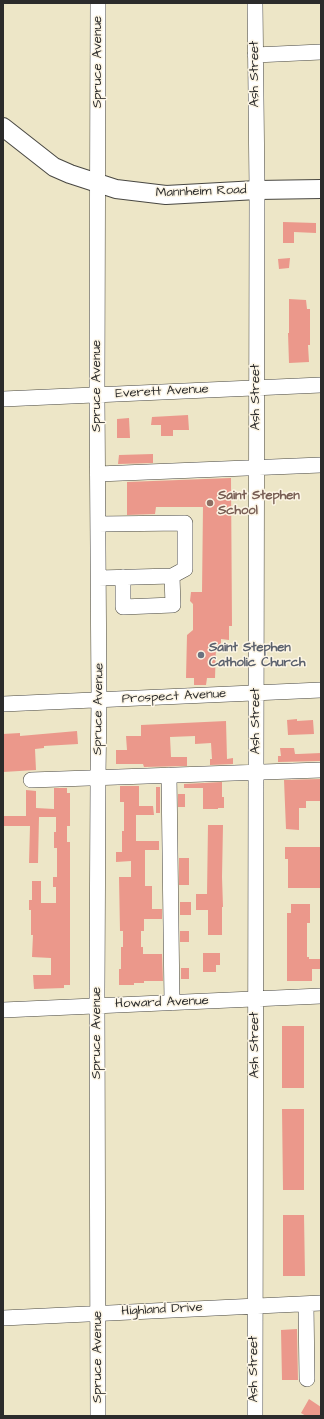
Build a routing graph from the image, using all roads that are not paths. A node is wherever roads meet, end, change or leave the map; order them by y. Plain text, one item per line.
1 (98, 3) edge
2 (255, 3) edge
3 (321, 52) edge
4 (255, 55) junction
5 (3, 127) edge
6 (98, 184) junction
7 (321, 189) edge
8 (257, 190) junction
9 (321, 385) edge
10 (256, 388) junction
11 (97, 395) junction
12 (3, 399) edge
13 (321, 465) edge
14 (256, 468) junction
15 (98, 474) junction
16 (98, 524) junction
17 (172, 576) junction
18 (123, 577) junction
19 (99, 578) junction
20 (321, 690) edge
21 (256, 693) junction
22 (100, 700) junction
23 (3, 704) edge
24 (321, 770) edge
25 (256, 772) junction
26 (169, 775) junction
27 (98, 778) junction
28 (31, 780) dead end
29 (321, 996) edge
30 (256, 999) junction
31 (172, 1003) junction
32 (97, 1006) junction
33 (3, 1010) edge
34 (314, 1303) edge
35 (254, 1306) junction
36 (98, 1313) junction
37 (3, 1318) edge
38 (307, 1379) dead end
39 (98, 1416) edge
40 (255, 1416) edge

1 - 6 street, Spruce Avenue
2 - 4 street, Ash Street
3 - 4 street
4 - 8 street, Ash Street
5 - 6 main road, Mannheim Road
6 - 8 main road, Mannheim Road
6 - 11 street, Spruce Avenue
7 - 8 main road, Mannheim Road
8 - 10 street, Ash Street
9 - 10 street, Everett Avenue
10 - 11 street, Everett Avenue
10 - 14 street, Ash Street
11 - 12 street, Everett Avenue
11 - 15 street, Spruce Avenue
13 - 14 street
14 - 15 street
14 - 21 street, Ash Street
15 - 16 street, Spruce Avenue
16 - 17 street
16 - 19 street, Spruce Avenue
17 - 18 street
17 - 18 street
18 - 19 street
19 - 22 street, Spruce Avenue
20 - 21 street, Prospect Avenue
21 - 22 street, Prospect Avenue
21 - 25 street, Ash Street
22 - 23 street, Prospect Avenue
22 - 27 street, Spruce Avenue
24 - 25 street
25 - 26 street
25 - 30 street, Ash Street
26 - 27 street
26 - 31 street
27 - 28 street
27 - 32 street, Spruce Avenue
29 - 30 street, Howard Avenue
30 - 31 street, Howard Avenue
30 - 35 street, Ash Street
31 - 32 street, Howard Avenue
32 - 33 street, Howard Avenue
32 - 36 street, Spruce Avenue
34 - 35 street, Highland Drive
34 - 38 street
35 - 36 street, Highland Drive
35 - 40 street, Ash Street
36 - 37 street, Highland Drive
36 - 39 street, Spruce Avenue

